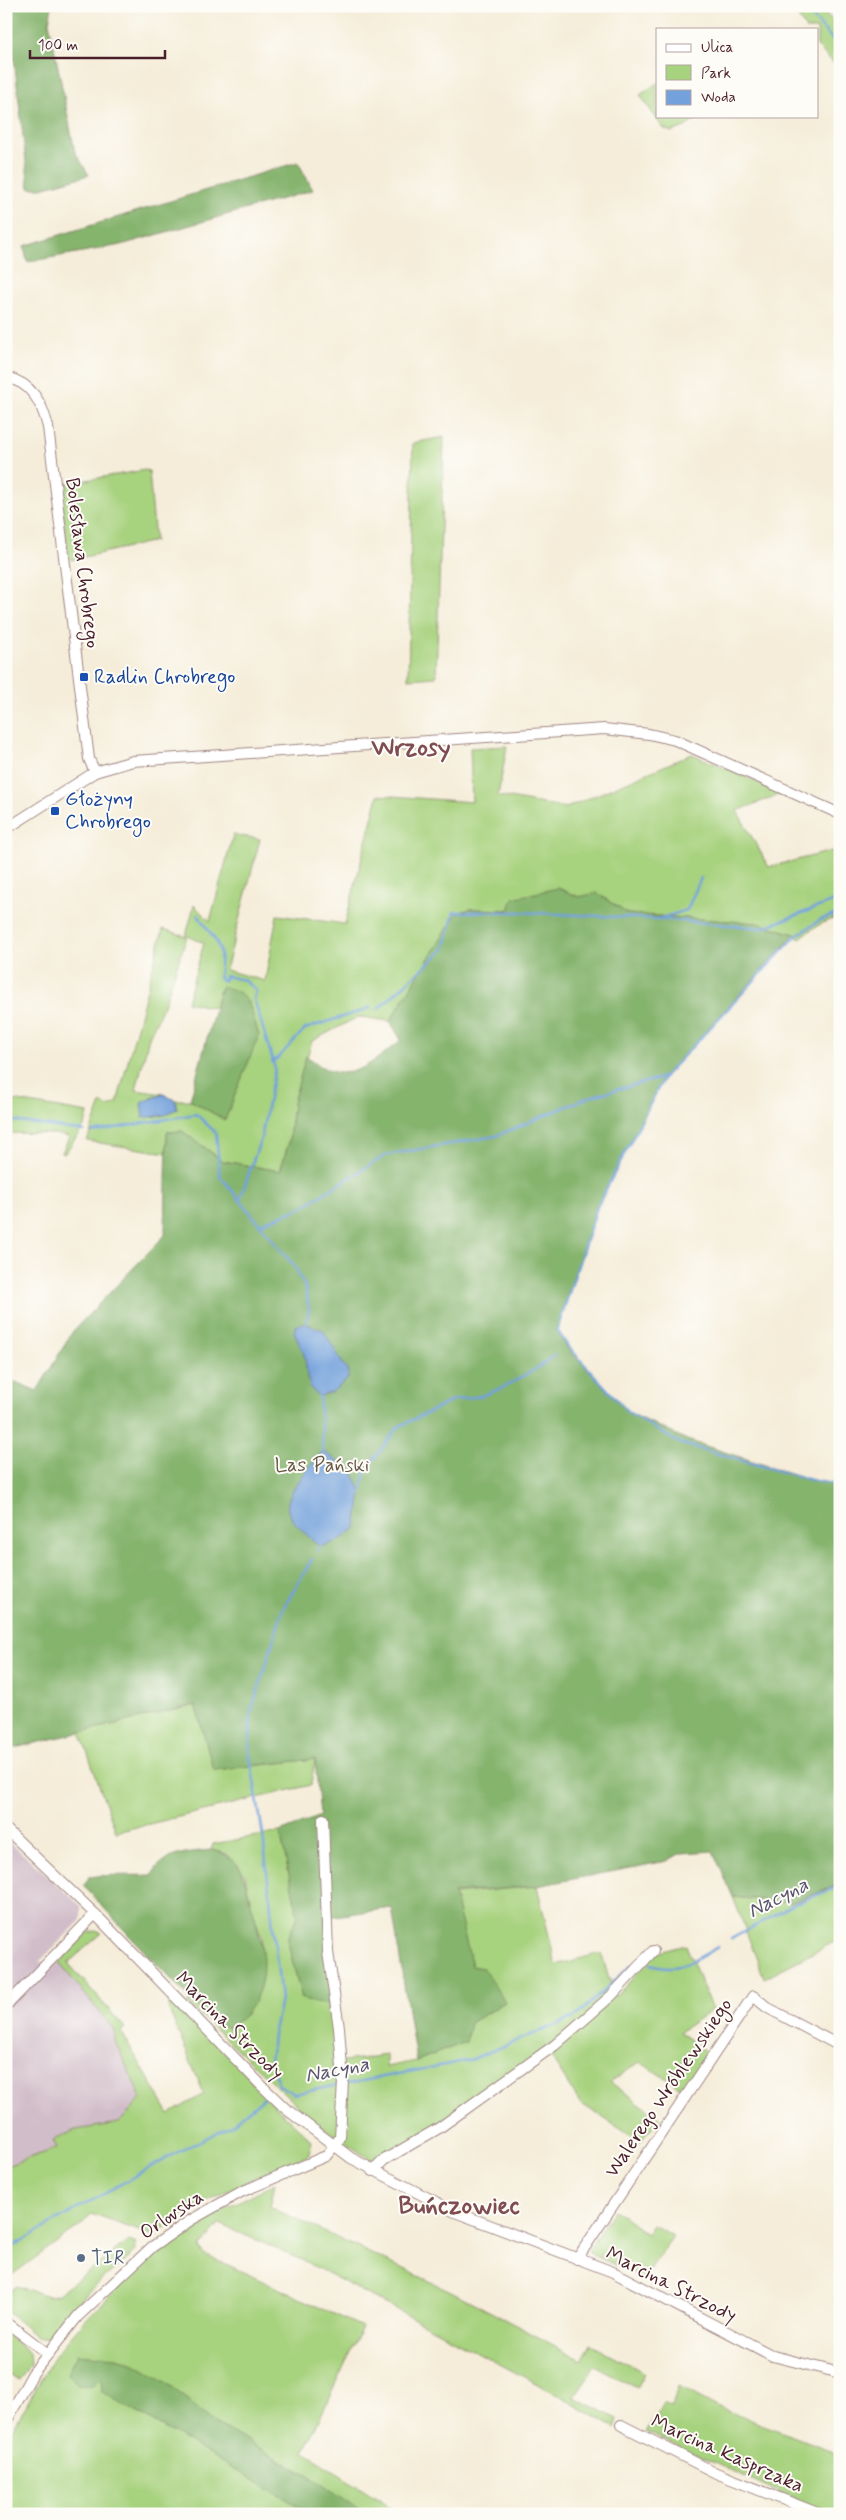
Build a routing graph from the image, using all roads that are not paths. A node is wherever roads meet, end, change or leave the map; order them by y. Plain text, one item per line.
1 (6, 377) edge
2 (95, 772) junction
3 (840, 814) edge
4 (6, 829) edge
5 (323, 1819) dead end
6 (6, 1829) edge
7 (95, 1914) junction
8 (653, 1951) dead end
9 (6, 2006) edge
10 (840, 2046) edge
11 (334, 2147) junction
12 (373, 2171) junction
13 (577, 2259) junction
14 (6, 2322) edge
15 (48, 2354) junction
16 (840, 2373) edge
17 (6, 2422) edge
18 (621, 2425) dead end
19 (820, 2514) edge

1 - 2 street, Bolesława Chrobrego
2 - 3 street
2 - 4 street
5 - 11 street
6 - 7 street, Marcina Strzody
7 - 9 street
7 - 11 street, Marcina Strzody
8 - 12 street
10 - 13 street, Walerego Wróblewskiego
11 - 12 street, Marcina Strzody
11 - 15 street, Orlovska
12 - 13 street, Marcina Strzody
13 - 16 street, Marcina Strzody
14 - 15 street
15 - 17 street, Orlovska
18 - 19 street, Marcina Kasprzaka

